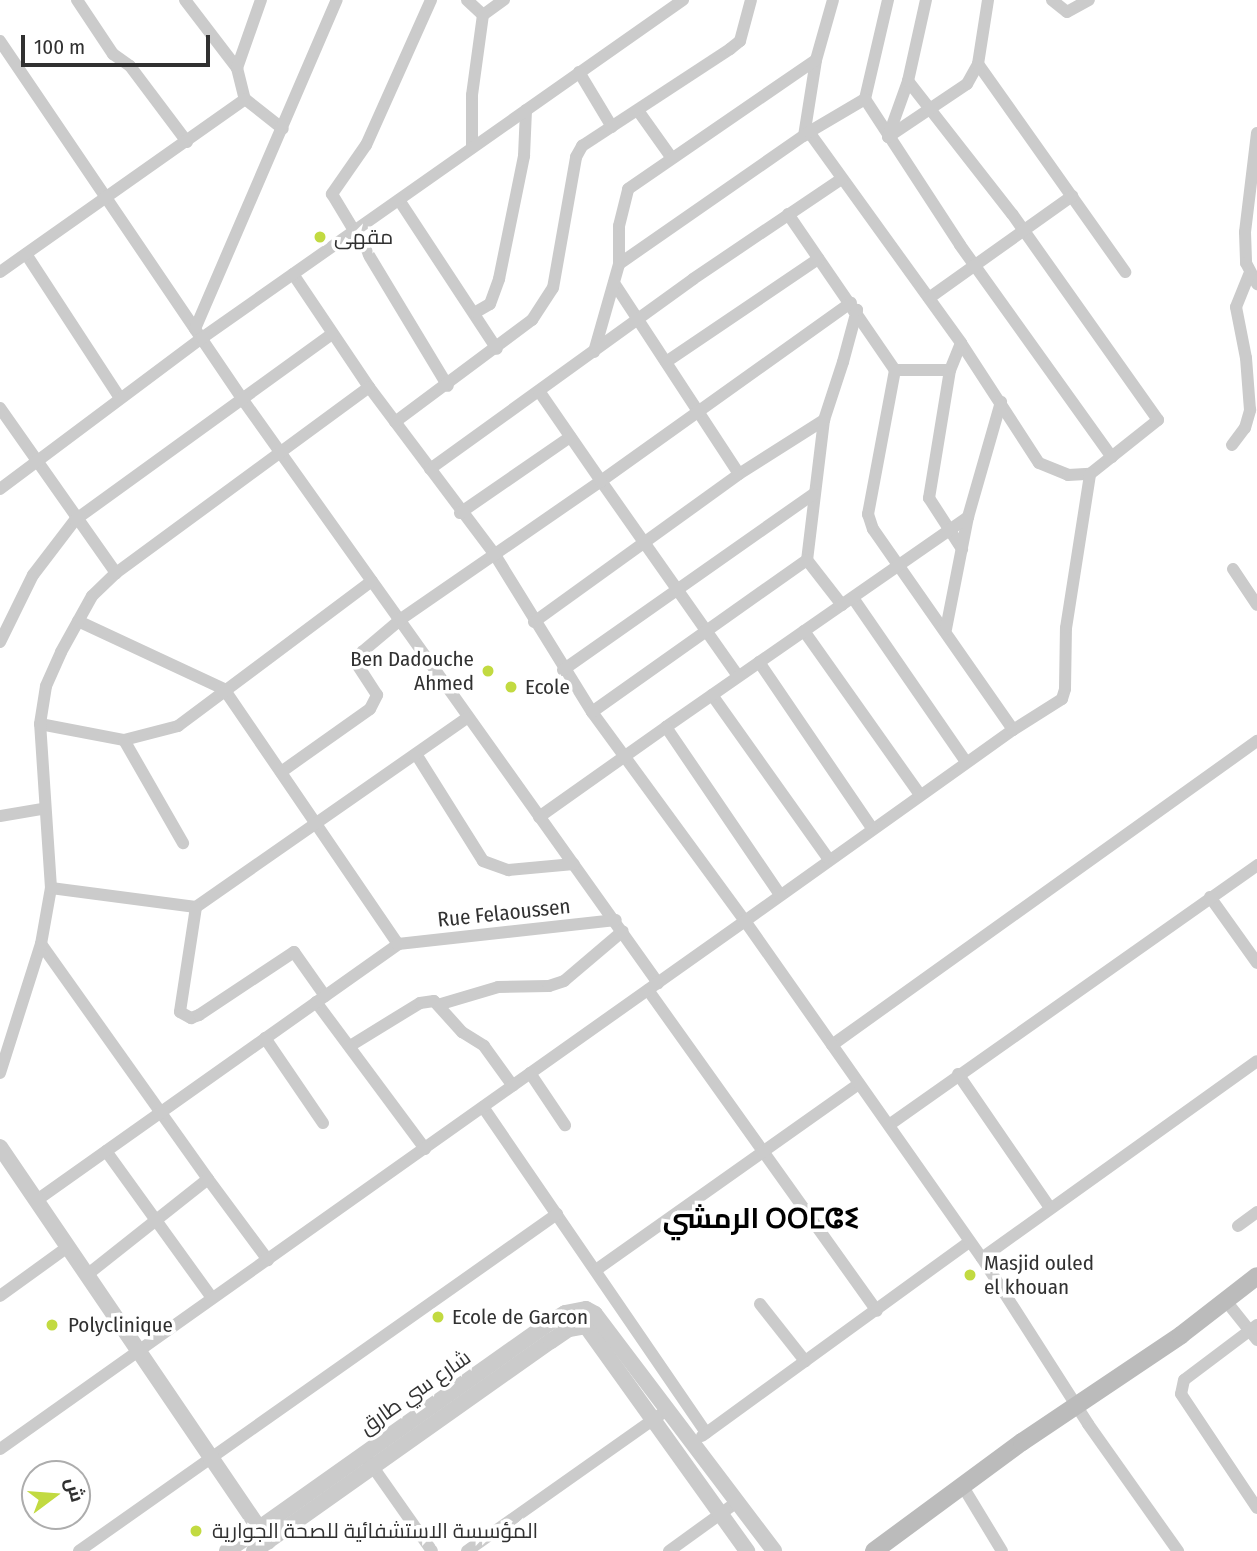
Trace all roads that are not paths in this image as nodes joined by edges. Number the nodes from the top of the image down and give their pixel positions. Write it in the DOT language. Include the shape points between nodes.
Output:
graph roads {
  1 [pos="76,0"];
  2 [pos="185,0"];
  3 [pos="261,0"];
  4 [pos="337,0"];
  5 [pos="431,0"];
  6 [pos="467,0"];
  7 [pos="504,0"];
  8 [pos="683,0"];
  9 [pos="751,0"];
  10 [pos="833,0"];
  11 [pos="888,0"];
  12 [pos="926,0"];
  13 [pos="988,0"];
  14 [pos="1052,0"];
  15 [pos="1089,0"];
  16 [pos="483,15"];
  17 [pos="0,41"];
  18 [pos="816,60"];
  19 [pos="978,64"];
  20 [pos="237,68"];
  21 [pos="579,72"];
  22 [pos="908,81"];
  23 [pos="245,99"];
  24 [pos="865,99"];
  25 [pos="931,104"];
  26 [pos="526,110"];
  27 [pos="639,112"];
  28 [pos="612,127"];
  29 [pos="283,129"];
  30 [pos="1257,133"];
  31 [pos="807,134"];
  32 [pos="887,137"];
  33 [pos="187,142"];
  34 [pos="472,147"];
  35 [pos="671,157"];
  36 [pos="841,179"];
  37 [pos="1072,196"];
  38 [pos="400,200"];
  39 [pos="105,202"];
  40 [pos="788,214"];
  41 [pos="1025,231"];
  42 [pos="351,232"];
  43 [pos="26,254"];
  44 [pos="818,259"];
  45 [pos="619,264"];
  46 [pos="975,265"];
  47 [pos="0,272"];
  48 [pos="1125,272"];
  49 [pos="293,274"];
  50 [pos="1253,279"];
  51 [pos="614,284"];
  52 [pos="929,298"];
  53 [pos="850,307"];
  54 [pos="476,312"];
  55 [pos="639,318"];
  56 [pos="198,333"];
  57 [pos="332,334"];
  58 [pos="961,343"];
  59 [pos="497,349"];
  60 [pos="594,352"];
  61 [pos="666,362"];
  62 [pos="895,370"];
  63 [pos="950,370"];
  64 [pos="448,386"];
  65 [pos="369,387"];
  66 [pos="539,391"];
  67 [pos="120,398"];
  68 [pos="243,400"];
  69 [pos="1001,402"];
  70 [pos="0,408"];
  71 [pos="696,409"];
  72 [pos="824,420"];
  73 [pos="395,422"];
  74 [pos="570,437"];
  75 [pos="1232,444"];
  76 [pos="282,453"];
  77 [pos="1112,457"];
  78 [pos="38,460"];
  79 [pos="430,469"];
  80 [pos="739,474"];
  81 [pos="1090,474"];
  82 [pos="601,481"];
  83 [pos="0,489"];
  84 [pos="813,494"];
  85 [pos="460,513"];
  86 [pos="968,517"];
  87 [pos="75,520"];
  88 [pos="950,530"];
  89 [pos="643,544"];
  90 [pos="962,549"];
  91 [pos="495,555"];
  92 [pos="807,560"];
  93 [pos="901,565"];
  94 [pos="1233,569"];
  95 [pos="116,573"];
  96 [pos="372,581"];
  97 [pos="676,589"];
  98 [pos="848,602"];
  99 [pos="1257,605"];
  100 [pos="401,619"];
  101 [pos="78,621"];
  102 [pos="534,622"];
  103 [pos="946,629"];
  104 [pos="804,631"];
  105 [pos="708,633"];
  106 [pos="0,642"];
  107 [pos="758,662"];
  108 [pos="563,670"];
  109 [pos="738,676"];
  110 [pos="223,689"];
  111 [pos="712,695"];
  112 [pos="592,712"];
  113 [pos="467,718"];
  114 [pos="40,724"];
  115 [pos="666,727"];
  116 [pos="1013,730"];
  117 [pos="124,740"];
  118 [pos="1257,741"];
  119 [pos="416,754"];
  120 [pos="623,755"];
  121 [pos="966,762"];
  122 [pos="281,772"];
  123 [pos="920,795"];
  124 [pos="42,809"];
  125 [pos="0,816"];
  126 [pos="539,817"];
  127 [pos="314,825"];
  128 [pos="872,828"];
  129 [pos="183,843"];
  130 [pos="828,858"];
  131 [pos="574,864"];
  132 [pos="1257,865"];
  133 [pos="51,888"];
  134 [pos="780,895"];
  135 [pos="1210,897"];
  136 [pos="197,907"];
  137 [pos="615,920"];
  138 [pos="745,921"];
  139 [pos="623,931"];
  140 [pos="41,944"];
  141 [pos="398,944"];
  142 [pos="1257,963"];
  143 [pos="653,986"];
  144 [pos="320,999"];
  145 [pos="441,1004"];
  146 [pos="265,1038"];
  147 [pos="832,1045"];
  148 [pos="350,1046"];
  149 [pos="1257,1061"];
  150 [pos="0,1073"];
  151 [pos="530,1073"];
  152 [pos="958,1074"];
  153 [pos="859,1084"];
  154 [pos="513,1086"];
  155 [pos="484,1107"];
  156 [pos="160,1113"];
  157 [pos="323,1123"];
  158 [pos="565,1125"];
  159 [pos="889,1125"];
  160 [pos="0,1147"];
  161 [pos="425,1149"];
  162 [pos="106,1151"];
  163 [pos="762,1152"];
  164 [pos="208,1179"];
  165 [pos="37,1200"];
  166 [pos="1050,1209"];
  167 [pos="1257,1212"];
  168 [pos="557,1214"];
  169 [pos="154,1221"];
  170 [pos="1238,1226"];
  171 [pos="969,1242"];
  172 [pos="69,1246"];
  173 [pos="982,1258"];
  174 [pos="268,1260"];
  175 [pos="596,1270"];
  176 [pos="88,1274"];
  177 [pos="1257,1276"];
  178 [pos="0,1296"];
  179 [pos="212,1298"];
  180 [pos="1226,1301"];
  181 [pos="760,1304"];
  182 [pos="877,1311"];
  183 [pos="590,1320"];
  184 [pos="1255,1331"];
  185 [pos="141,1350"];
  186 [pos="805,1362"];
  187 [pos="1077,1405"];
  188 [pos="668,1409"];
  189 [pos="653,1420"];
  190 [pos="700,1438"];
  191 [pos="2,1444"];
  192 [pos="364,1454"];
  193 [pos="213,1458"];
  194 [pos="373,1468"];
  195 [pos="962,1485"];
  196 [pos="737,1502"];
  197 [pos="1257,1507"];
  198 [pos="722,1514"];
  199 [pos="263,1534"];
  200 [pos="79,1551"];
  201 [pos="228,1551"];
  202 [pos="254,1551"];
  203 [pos="432,1551"];
  204 [pos="467,1551"];
  205 [pos="669,1551"];
  206 [pos="747,1551"];
  207 [pos="774,1551"];
  208 [pos="874,1551"];
  209 [pos="1002,1551"];
  210 [pos="1178,1551"];
  1 -- 33 [label="street" via="113,54 130,66"];
  2 -- 20 [label="street"];
  3 -- 20 [label="street"];
  4 -- 29 [label="street"];
  5 -- 42 [label="street" via="366,145 332,191"];
  6 -- 16 [label="street"];
  7 -- 16 [label="street"];
  8 -- 21 [label="street"];
  9 -- 27 [label="street" via="740,41"];
  10 -- 18 [label="street"];
  11 -- 24 [label="street"];
  12 -- 22 [label="street"];
  13 -- 19 [label="street"];
  14 -- 15 [label="street" via="1067,12"];
  16 -- 34 [label="street" via="472,95"];
  17 -- 39 [label="street"];
  18 -- 31 [label="street"];
  18 -- 35 [label="street"];
  19 -- 25 [label="street" via="961,90"];
  19 -- 37 [label="street"];
  20 -- 23 [label="street"];
  21 -- 26 [label="street"];
  21 -- 28 [label="street"];
  22 -- 25 [label="street"];
  22 -- 32 [label="street"];
  23 -- 29 [label="street"];
  23 -- 33 [label="street"];
  24 -- 31 [label="street"];
  24 -- 32 [label="street"];
  25 -- 32 [label="street"];
  25 -- 41 [label="street"];
  26 -- 34 [label="street"];
  26 -- 54 [label="street" via="524,156 499,279 490,304"];
  27 -- 28 [label="street"];
  27 -- 35 [label="street"];
  28 -- 59 [label="street" via="582,146 576,157 553,288 545,304"];
  29 -- 56 [label="street"];
  30 -- 50 [label="street" via="1244,232"];
  31 -- 36 [label="street"];
  31 -- 45 [label="street"];
  32 -- 46 [label="street"];
  33 -- 39 [label="street"];
  34 -- 38 [label="street"];
  35 -- 45 [label="street" via="628,189 619,226"];
  36 -- 40 [label="street"];
  36 -- 52 [label="street"];
  37 -- 41 [label="street"];
  37 -- 48 [label="street"];
  38 -- 42 [label="street"];
  38 -- 54 [label="street"];
  39 -- 43 [label="street"];
  39 -- 56 [label="street"];
  40 -- 44 [label="street"];
  40 -- 55 [label="street"];
  41 -- 46 [label="street"];
  41 -- 77 [label="street" via="1158,420"];
  42 -- 49 [label="street"];
  42 -- 64 [label="street"];
  43 -- 47 [label="street"];
  43 -- 67 [label="street"];
  44 -- 53 [label="street"];
  44 -- 61 [label="street"];
  45 -- 51 [label="street"];
  46 -- 52 [label="street"];
  46 -- 77 [label="street"];
  49 -- 56 [label="street"];
  49 -- 57 [label="street"];
  50 -- 75 [label="street" via="1236,306 1250,410 1245,429"];
  51 -- 55 [label="street"];
  51 -- 60 [label="street"];
  52 -- 58 [label="street"];
  53 -- 62 [label="street"];
  53 -- 71 [label="street"];
  53 -- 72 [label="street"];
  54 -- 59 [label="street"];
  55 -- 60 [label="street"];
  55 -- 61 [label="street"];
  56 -- 67 [label="street"];
  56 -- 68 [label="street"];
  57 -- 65 [label="street"];
  57 -- 68 [label="street"];
  58 -- 63 [label="street"];
  58 -- 69 [label="street"];
  59 -- 64 [label="street"];
  60 -- 66 [label="street"];
  61 -- 71 [label="street"];
  62 -- 63 [label="street"];
  62 -- 93 [label="street" via="868,514"];
  63 -- 88 [label="street" via="929,498"];
  64 -- 73 [label="street"];
  65 -- 73 [label="street"];
  65 -- 76 [label="street"];
  66 -- 74 [label="street"];
  66 -- 79 [label="street"];
  67 -- 78 [label="street"];
  68 -- 76 [label="street"];
  68 -- 87 [label="street"];
  69 -- 81 [label="street" via="1048,470"];
  69 -- 86 [label="street"];
  70 -- 78 [label="street"];
  71 -- 80 [label="street"];
  71 -- 82 [label="street"];
  72 -- 80 [label="street"];
  72 -- 84 [label="street"];
  73 -- 79 [label="street"];
  74 -- 82 [label="street"];
  74 -- 85 [label="street"];
  76 -- 95 [label="street"];
  76 -- 96 [label="street"];
  77 -- 81 [label="street"];
  78 -- 83 [label="street"];
  78 -- 87 [label="street"];
  79 -- 85 [label="street"];
  80 -- 89 [label="street"];
  81 -- 116 [label="street" via="1066,628 1062,699"];
  82 -- 89 [label="street"];
  82 -- 91 [label="street"];
  84 -- 92 [label="street"];
  84 -- 97 [label="street"];
  85 -- 91 [label="street"];
  86 -- 88 [label="street"];
  86 -- 90 [label="street"];
  87 -- 95 [label="street"];
  87 -- 106 [label="street" via="33,575"];
  88 -- 90 [label="street"];
  88 -- 93 [label="street"];
  89 -- 97 [label="street"];
  89 -- 102 [label="street"];
  90 -- 103 [label="street"];
  91 -- 100 [label="street"];
  91 -- 102 [label="street"];
  92 -- 98 [label="street"];
  92 -- 105 [label="street"];
  93 -- 98 [label="street"];
  93 -- 103 [label="street"];
  94 -- 99 [label="street"];
  95 -- 101 [label="street" via="92,596"];
  96 -- 100 [label="street"];
  96 -- 110 [label="street"];
  97 -- 105 [label="street"];
  97 -- 108 [label="street"];
  98 -- 104 [label="street"];
  98 -- 121 [label="street"];
  100 -- 113 [label="street"];
  100 -- 122 [label="street" via="356,663 377,695 370,709"];
  101 -- 110 [label="street"];
  101 -- 114 [label="street" via="46,686"];
  102 -- 108 [label="street"];
  103 -- 116 [label="street"];
  104 -- 107 [label="street"];
  104 -- 123 [label="street"];
  105 -- 109 [label="street"];
  105 -- 112 [label="street"];
  107 -- 109 [label="street"];
  107 -- 128 [label="street"];
  108 -- 112 [label="street"];
  109 -- 111 [label="street"];
  110 -- 117 [label="street" via="177,726"];
  110 -- 122 [label="street"];
  111 -- 115 [label="street"];
  111 -- 130 [label="street"];
  112 -- 120 [label="street"];
  113 -- 119 [label="street"];
  113 -- 126 [label="street"];
  114 -- 117 [label="street"];
  114 -- 124 [label="street"];
  115 -- 120 [label="street"];
  115 -- 134 [label="street"];
  116 -- 121 [label="street"];
  117 -- 129 [label="street"];
  118 -- 147 [label="street"];
  119 -- 127 [label="street"];
  119 -- 131 [label="street" via="483,860 522,871"];
  120 -- 126 [label="street"];
  120 -- 138 [label="street"];
  121 -- 123 [label="street"];
  122 -- 127 [label="street"];
  123 -- 128 [label="street"];
  124 -- 125 [label="street"];
  124 -- 133 [label="street"];
  126 -- 131 [label="street"];
  127 -- 136 [label="street"];
  127 -- 141 [label="street"];
  128 -- 130 [label="street"];
  130 -- 134 [label="street"];
  131 -- 137 [label="street"];
  132 -- 135 [label="street"];
  133 -- 136 [label="street"];
  133 -- 140 [label="street"];
  134 -- 138 [label="street"];
  135 -- 142 [label="street"];
  135 -- 152 [label="street"];
  136 -- 144 [label="street" via="180,1013 191,1018 199,1015 294,952"];
  137 -- 139 [label="street"];
  137 -- 141 [label="street, Rue Felaoussen"];
  138 -- 143 [label="street"];
  138 -- 147 [label="street"];
  139 -- 143 [label="street"];
  139 -- 145 [label="street" via="564,981 549,986 498,987"];
  140 -- 150 [label="street"];
  140 -- 156 [label="street"];
  141 -- 144 [label="street"];
  143 -- 151 [label="street"];
  143 -- 163 [label="street"];
  144 -- 146 [label="street"];
  144 -- 148 [label="street"];
  145 -- 148 [label="street" via="420,1003"];
  145 -- 154 [label="street" via="462,1032 484,1046"];
  146 -- 156 [label="street"];
  146 -- 157 [label="street"];
  147 -- 153 [label="street"];
  148 -- 161 [label="street"];
  149 -- 166 [label="street"];
  151 -- 154 [label="street"];
  151 -- 158 [label="street"];
  152 -- 159 [label="street"];
  152 -- 166 [label="street"];
  153 -- 159 [label="street"];
  153 -- 163 [label="street"];
  154 -- 155 [label="street"];
  155 -- 161 [label="street"];
  155 -- 168 [label="street"];
  156 -- 162 [label="street"];
  156 -- 164 [label="street"];
  159 -- 171 [label="street"];
  160 -- 165 [label="street"];
  161 -- 174 [label="street"];
  162 -- 165 [label="street"];
  162 -- 169 [label="street"];
  163 -- 175 [label="street"];
  163 -- 182 [label="street"];
  164 -- 169 [label="street"];
  164 -- 174 [label="street"];
  165 -- 172 [label="street"];
  166 -- 173 [label="street"];
  167 -- 170 [label="street"];
  168 -- 175 [label="street"];
  168 -- 193 [label="street"];
  169 -- 176 [label="street"];
  169 -- 179 [label="street"];
  171 -- 173 [label="street"];
  171 -- 182 [label="street"];
  172 -- 176 [label="street"];
  172 -- 178 [label="street"];
  173 -- 187 [label="street"];
  174 -- 179 [label="street"];
  175 -- 190 [label="street"];
  176 -- 185 [label="street"];
  177 -- 180 [label="main road"];
  179 -- 185 [label="street"];
  180 -- 184 [label="street"];
  180 -- 187 [label="main road"];
  181 -- 186 [label="street"];
  182 -- 186 [label="street"];
  183 -- 188 [label="street"];
  183 -- 189 [label="street"];
  183 -- 192 [label="street, شارع سي طارق" via="586,1309 565,1312"];
  183 -- 194 [label="street, شارع سي طارق" via="551,1341"];
  184 -- 197 [label="street" via="1184,1380 1181,1394"];
  185 -- 191 [label="street"];
  185 -- 193 [label="street"];
  186 -- 190 [label="street"];
  187 -- 195 [label="main road"];
  187 -- 210 [label="street"];
  188 -- 189 [label="street"];
  188 -- 190 [label="street"];
  189 -- 198 [label="street"];
  189 -- 204 [label="street"];
  190 -- 196 [label="street"];
  192 -- 194 [label="street"];
  192 -- 199 [label="street, شارع سي طارق"];
  193 -- 199 [label="street"];
  193 -- 200 [label="street"];
  194 -- 199 [label="street, شارع سي طارق"];
  194 -- 203 [label="street"];
  195 -- 208 [label="main road"];
  195 -- 209 [label="street"];
  196 -- 198 [label="street"];
  196 -- 207 [label="street"];
  198 -- 205 [label="street"];
  198 -- 206 [label="street"];
  199 -- 201 [label="street, شارع سي طارق"];
  199 -- 202 [label="street, شارع سي طارق"];
}
